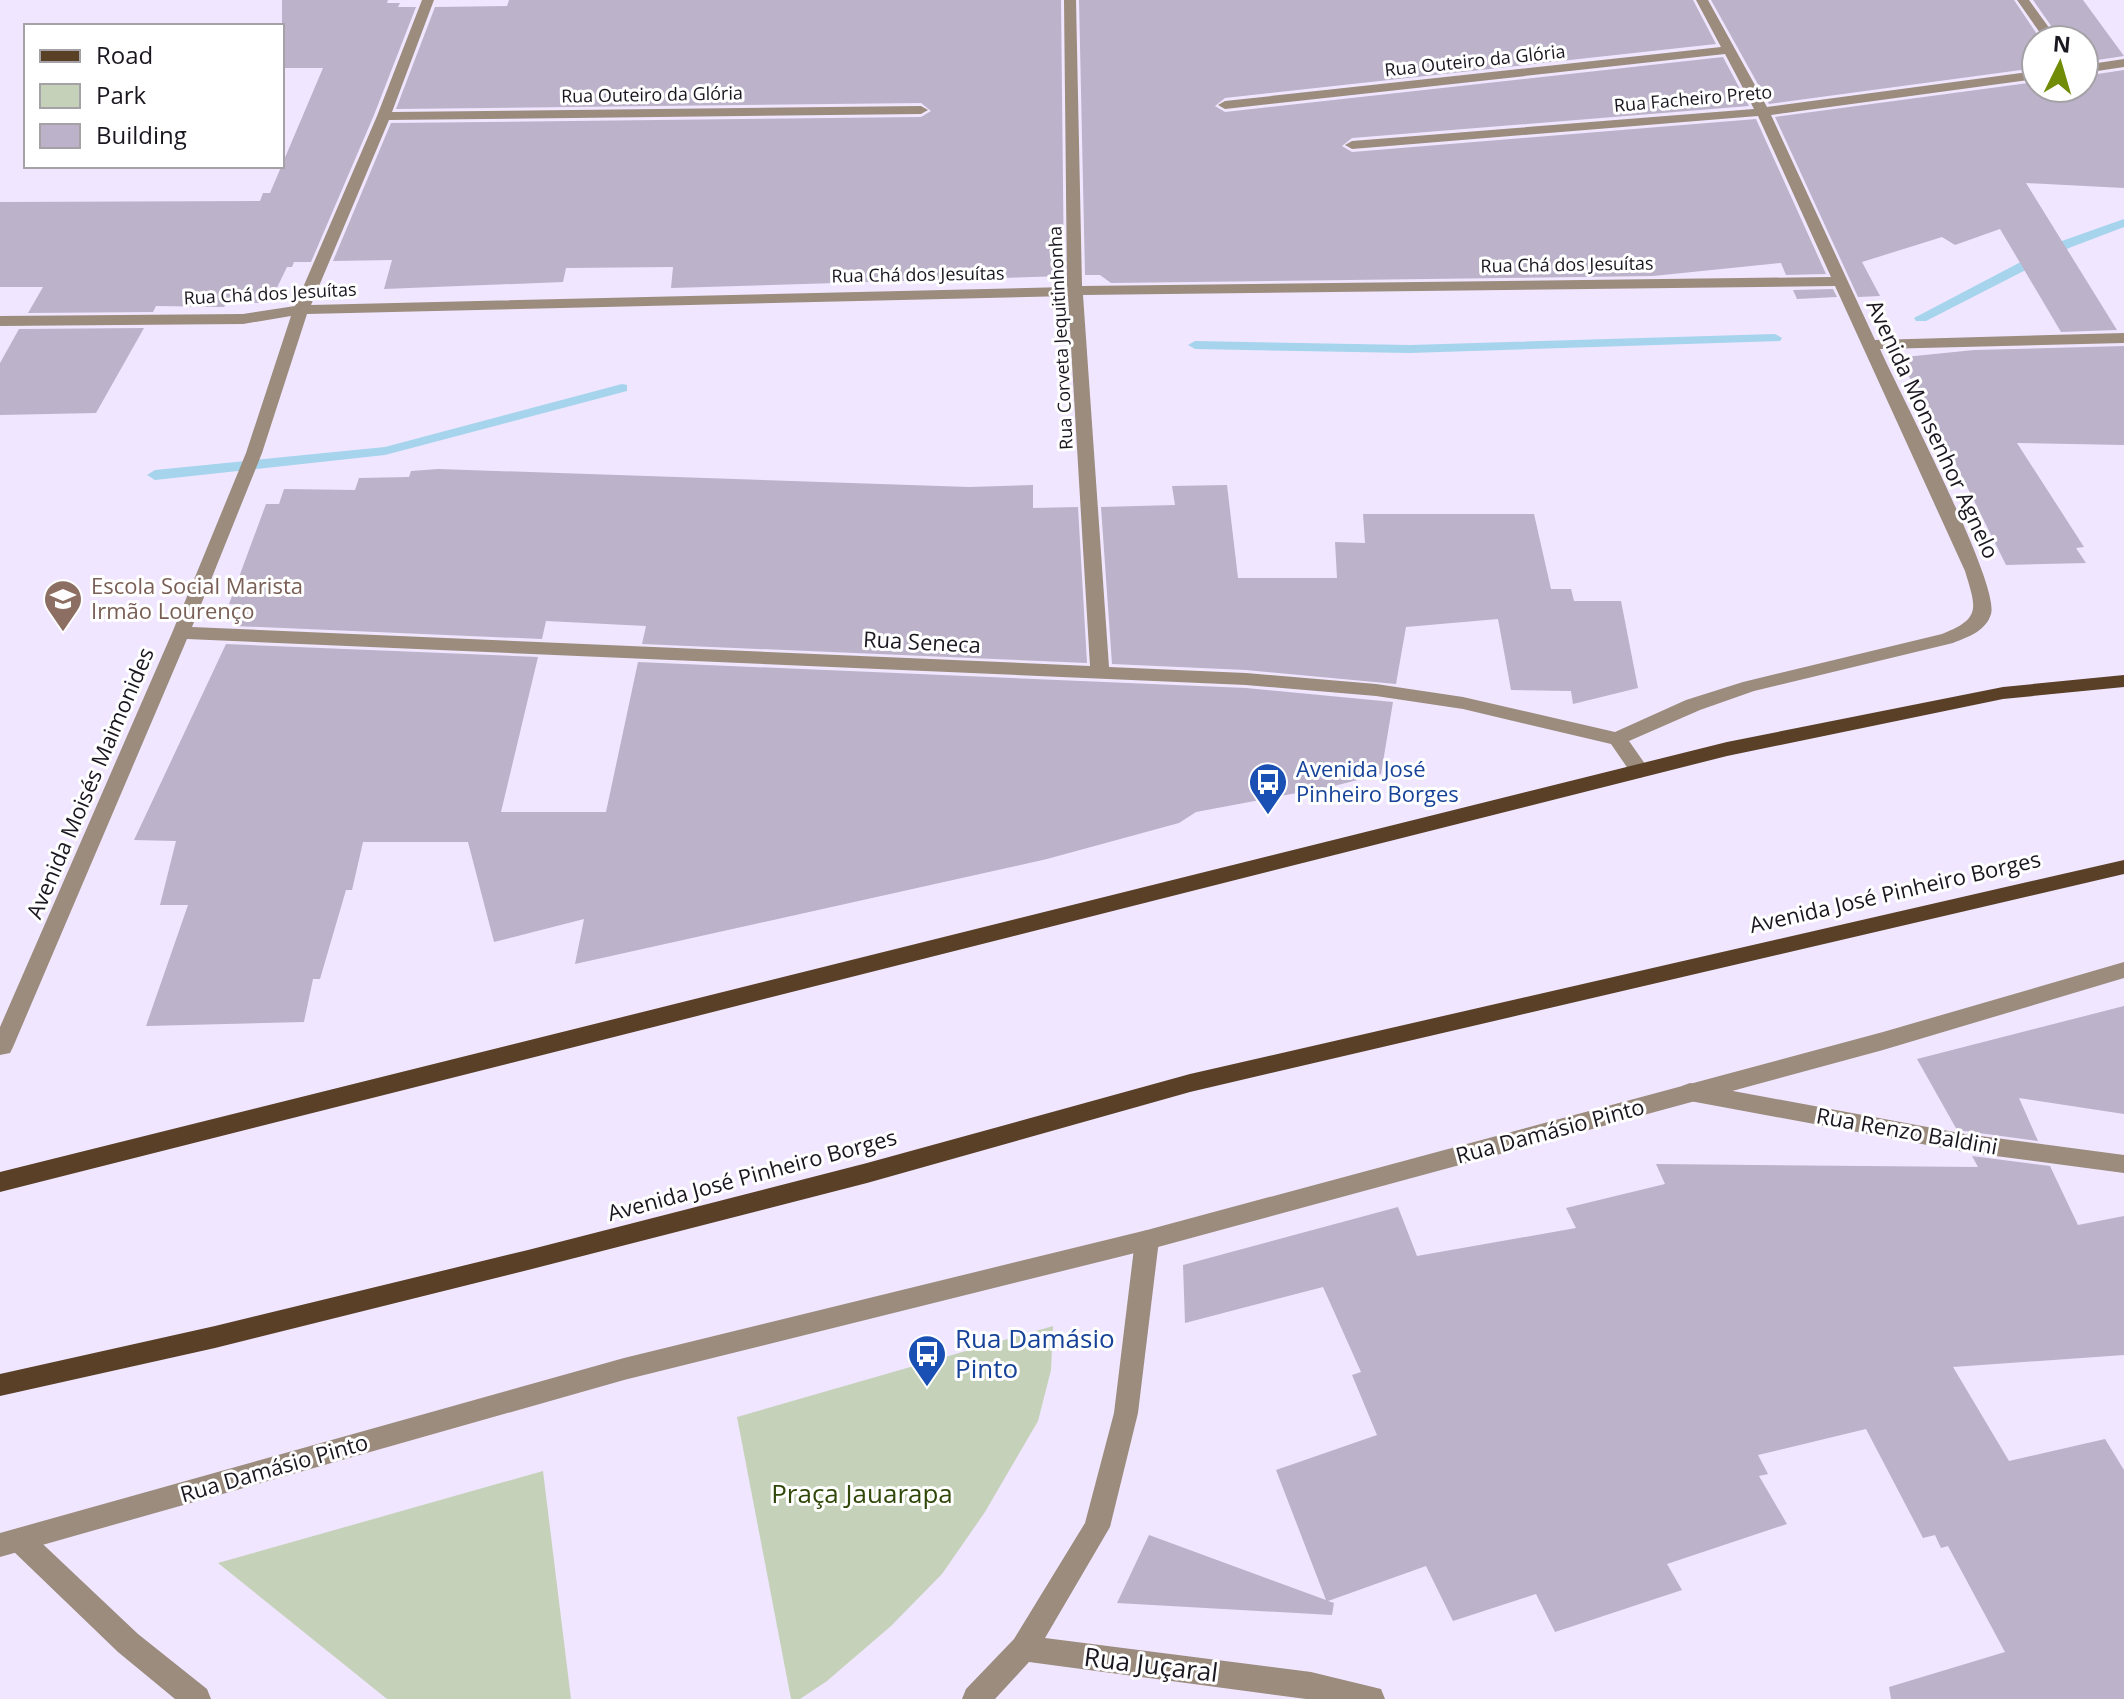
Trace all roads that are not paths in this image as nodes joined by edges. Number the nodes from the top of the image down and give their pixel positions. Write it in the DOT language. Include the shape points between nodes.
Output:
graph roads {
  1 [pos="428,0"];
  2 [pos="1070,0"];
  3 [pos="1702,0"];
  4 [pos="2023,0"];
  5 [pos="2040,24"];
  6 [pos="1728,50"];
  7 [pos="2124,63"];
  8 [pos="2100,67"];
  9 [pos="2020,77"];
  10 [pos="1225,105"];
  11 [pos="921,110"];
  12 [pos="1763,112"];
  13 [pos="384,116"];
  14 [pos="1352,145"];
  15 [pos="1841,286"];
  16 [pos="1075,291"];
  17 [pos="301,310"];
  18 [pos="0,321"];
  19 [pos="2124,338"];
  20 [pos="1867,341"];
  21 [pos="181,633"];
  22 [pos="1100,674"];
  23 [pos="2124,681"];
  24 [pos="1617,739"];
  25 [pos="1640,771"];
  26 [pos="2124,867"];
  27 [pos="2124,970"];
  28 [pos="2,1047"];
  29 [pos="1690,1092"];
  30 [pos="2124,1164"];
  31 [pos="0,1182"];
  32 [pos="1147,1240"];
  33 [pos="0,1385"];
  34 [pos="10,1542"];
  35 [pos="1024,1648"];
  36 [pos="197,1699"];
  37 [pos="976,1699"];
  38 [pos="1371,1699"];
  1 -- 13 [label="street, Avenida Moisés Maimonides"];
  2 -- 16 [label="street, Rua Corveta Jequitinhonha"];
  3 -- 6 [label="street, Avenida Monsenhor Agnelo"];
  4 -- 5 [label="street"];
  6 -- 10 [label="street, Rua Outeiro da Glória"];
  6 -- 12 [label="street, Avenida Monsenhor Agnelo"];
  7 -- 8 [label="street"];
  9 -- 12 [label="street, Rua Facheiro Preto"];
  11 -- 13 [label="street, Rua Outeiro da Glória"];
  12 -- 14 [label="street, Rua Facheiro Preto"];
  12 -- 15 [label="street, Avenida Monsenhor Agnelo"];
  13 -- 17 [label="street, Avenida Moisés Maimonides"];
  15 -- 16 [label="street, Rua Chá dos Jesuítas"];
  15 -- 20 [label="street, Avenida Monsenhor Agnelo"];
  16 -- 17 [label="street, Rua Chá dos Jesuítas"];
  16 -- 22 [label="street, Rua Corveta Jequitinhonha"];
  17 -- 18 [label="street, Rua Chá dos Jesuítas" via="243,319"];
  17 -- 21 [label="street, Avenida Moisés Maimonides" via="254,453"];
  19 -- 20 [label="street"];
  20 -- 24 [label="street, Avenida Monsenhor Agnelo" via="1974,572 1983,603 1976,626 1947,639 1750,686"];
  21 -- 22 [label="street, Rua Seneca"];
  21 -- 28 [label="street, Avenida Moisés Maimonides"];
  22 -- 24 [label="street, Rua Seneca" via="1376,690 1463,703"];
  23 -- 25 [label="main road" via="2003,693"];
  24 -- 25 [label="street"];
  25 -- 31 [label="main road"];
  26 -- 33 [label="main road, Avenida José Pinheiro Borges" via="1190,1083 528,1260"];
  27 -- 29 [label="street, Rua Damásio Pinto"];
  29 -- 30 [label="street, Rua Renzo Baldini" via="1965,1143"];
  29 -- 32 [label="street, Rua Damásio Pinto"];
  32 -- 34 [label="street, Rua Damásio Pinto" via="624,1369"];
  32 -- 35 [label="street" via="1126,1413 1097,1527"];
  34 -- 36 [label="street"];
  35 -- 37 [label="street"];
  35 -- 38 [label="street, Rua Juçaral" via="1311,1686"];
}
